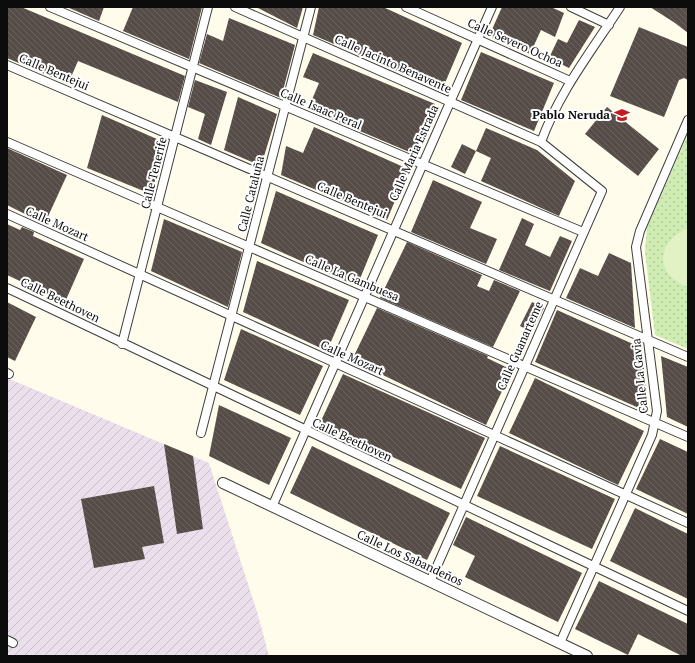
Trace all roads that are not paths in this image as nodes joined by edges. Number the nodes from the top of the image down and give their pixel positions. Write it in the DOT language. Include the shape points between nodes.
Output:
graph roads {
  1 [pos="50,7"];
  2 [pos="208,7"];
  3 [pos="235,7"];
  4 [pos="311,7"];
  5 [pos="406,7"];
  6 [pos="492,7"];
  7 [pos="571,7"];
  8 [pos="620,7"];
  9 [pos="609,24"];
  10 [pos="303,37"];
  11 [pos="478,40"];
  12 [pos="7,65"];
  13 [pos="193,67"];
  14 [pos="570,81"];
  15 [pos="449,102"];
  16 [pos="285,106"];
  17 [pos="688,120"];
  18 [pos="175,137"];
  19 [pos="7,142"];
  20 [pos="541,142"];
  21 [pos="422,164"];
  22 [pos="267,177"];
  23 [pos="158,207"];
  24 [pos="7,214"];
  25 [pos="393,230"];
  26 [pos="583,232"];
  27 [pos="250,247"];
  28 [pos="140,275"];
  29 [pos="7,288"];
  30 [pos="364,296"];
  31 [pos="554,299"];
  32 [pos="232,316"];
  33 [pos="648,340"];
  34 [pos="122,344"];
  35 [pos="688,357"];
  36 [pos="335,363"];
  37 [pos="524,365"];
  38 [pos="212,386"];
  39 [pos="655,422"];
  40 [pos="305,431"];
  41 [pos="200,433"];
  42 [pos="494,435"];
  43 [pos="688,437"];
  44 [pos="223,483"];
  45 [pos="626,495"];
  46 [pos="463,506"];
  47 [pos="272,507"];
  48 [pos="688,523"];
  49 [pos="594,566"];
  50 [pos="430,582"];
  51 [pos="688,611"];
  52 [pos="560,643"];
  53 [pos="587,656"];
  1 -- 13 [label="street, Calle Isaac Peral"];
  2 -- 13 [label="street, Calle Tenerife"];
  3 -- 10 [label="street, Calle Jacinto Benavente"];
  4 -- 10 [label="street, Calle Cataluña"];
  5 -- 11 [label="street, Calle Severo Ochoa"];
  6 -- 11 [label="street, Calle Maria Estrada"];
  7 -- 9 [label="street"];
  8 -- 9 [label="street"];
  9 -- 14 [label="street"];
  10 -- 15 [label="street, Calle Jacinto Benavente"];
  10 -- 16 [label="street, Calle Cataluña"];
  11 -- 14 [label="street, Calle Severo Ochoa"];
  11 -- 15 [label="street, Calle Maria Estrada"];
  12 -- 18 [label="street, Calle Bentejui"];
  13 -- 16 [label="street, Calle Isaac Peral"];
  13 -- 18 [label="street, Calle Tenerife"];
  14 -- 20 [label="street" via="551,116"];
  15 -- 20 [label="street, Calle Jacinto Benavente"];
  15 -- 21 [label="street, Calle Maria Estrada"];
  16 -- 21 [label="street, Calle Isaac Peral"];
  16 -- 22 [label="street, Calle Cataluña"];
  17 -- 33 [label="street, Calle La Gavia" via="640,230 636,246"];
  18 -- 22 [label="street, Calle Bentejui"];
  18 -- 23 [label="street, Calle Tenerife"];
  19 -- 23 [label="street, Calle La Gambuesa"];
  20 -- 26 [label="street, Calle Guanarteme" via="602,191"];
  21 -- 25 [label="street, Calle Maria Estrada"];
  21 -- 26 [label="street, Calle Isaac Peral"];
  22 -- 25 [label="street, Calle Bentejui"];
  22 -- 27 [label="street, Calle Cataluña"];
  23 -- 27 [label="street, Calle La Gambuesa"];
  23 -- 28 [label="street, Calle Tenerife"];
  24 -- 28 [label="street, Calle Mozart"];
  25 -- 30 [label="street, Calle Maria Estrada"];
  25 -- 31 [label="street, Calle Bentejui"];
  26 -- 31 [label="street, Calle Guanarteme"];
  27 -- 30 [label="street, Calle La Gambuesa"];
  27 -- 32 [label="street, Calle Cataluña"];
  28 -- 32 [label="street, Calle Mozart"];
  28 -- 34 [label="street, Calle Tenerife"];
  29 -- 34 [label="street, Calle Beethoven"];
  30 -- 36 [label="street, Calle Maria Estrada"];
  30 -- 37 [label="street, Calle La Gambuesa"];
  31 -- 33 [label="street, Calle Bentejui"];
  31 -- 37 [label="street, Calle Guanarteme"];
  32 -- 36 [label="street, Calle Mozart"];
  32 -- 38 [label="street, Calle Cataluña"];
  33 -- 35 [label="street, Calle Bentejui"];
  33 -- 39 [label="street, Calle La Gavia" via="657,411"];
  34 -- 38 [label="street, Calle Beethoven"];
  36 -- 40 [label="street, Calle Maria Estrada"];
  36 -- 42 [label="street, Calle Mozart"];
  37 -- 39 [label="street, Calle La Gambuesa"];
  37 -- 42 [label="street, Calle Guanarteme"];
  38 -- 40 [label="street, Calle Beethoven"];
  38 -- 41 [label="street, Calle Cataluña"];
  39 -- 43 [label="street, Calle La Gambuesa"];
  39 -- 45 [label="street, Calle La Gavia" via="652,435"];
  40 -- 46 [label="street, Calle Beethoven"];
  40 -- 47 [label="street, Calle Maria Estrada"];
  42 -- 45 [label="street, Calle Mozart"];
  42 -- 46 [label="street, Calle Guanarteme"];
  44 -- 47 [label="street, Calle Los Sabandeños"];
  45 -- 48 [label="street, Calle Mozart"];
  45 -- 49 [label="street, Calle La Gavia"];
  46 -- 49 [label="street, Calle Beethoven"];
  46 -- 50 [label="street, Calle Guanarteme"];
  47 -- 50 [label="street, Calle Los Sabandeños"];
  49 -- 51 [label="street, Calle Beethoven"];
  49 -- 52 [label="street, Calle La Gavia"];
  50 -- 52 [label="street, Calle Los Sabandeños"];
  52 -- 53 [label="street, Calle Los Sabandeños"];
}
